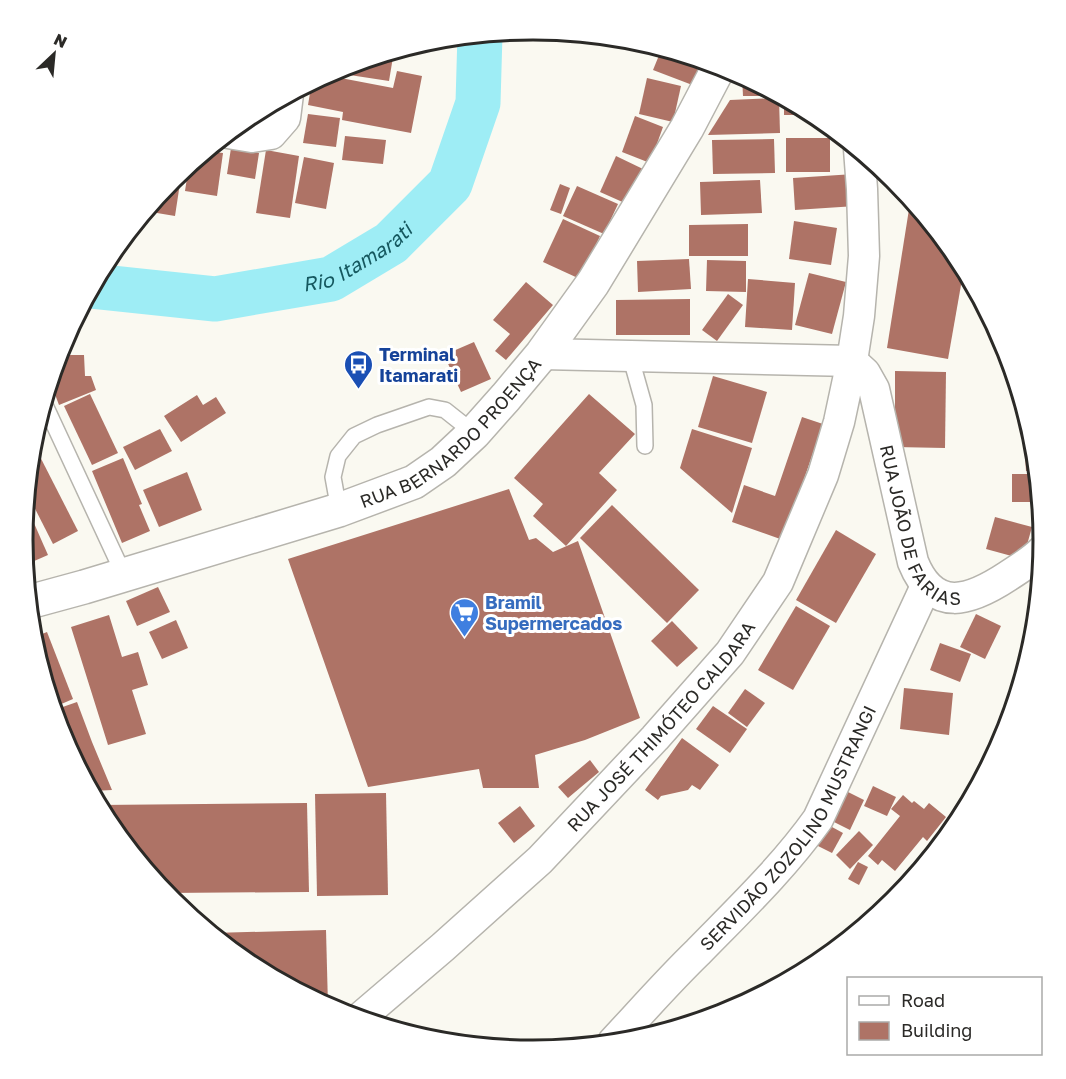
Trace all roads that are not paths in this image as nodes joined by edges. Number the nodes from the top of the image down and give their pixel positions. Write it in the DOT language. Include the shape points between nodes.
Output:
graph roads {
  1 [pos="715,74"];
  2 [pos="287,104"];
  3 [pos="240,135"];
  4 [pos="860,162"];
  5 [pos="542,354"];
  6 [pos="630,356"];
  7 [pos="852,361"];
  8 [pos="49,414"];
  9 [pos="474,433"];
  10 [pos="645,446"];
  11 [pos="339,510"];
  12 [pos="1032,560"];
  13 [pos="124,576"];
  14 [pos="926,586"];
  15 [pos="37,600"];
  16 [pos="368,1011"];
  17 [pos="623,1031"];
  1 -- 5 [label="street, RUA BERNARDO PROENÇA" via="593,283"];
  2 -- 3 [label="street" via="285,118 271,134"];
  4 -- 7 [label="street" via="864,256"];
  5 -- 6 [label="street"];
  5 -- 9 [label="street, RUA BERNARDO PROENÇA"];
  6 -- 7 [label="street"];
  6 -- 10 [label="lane" via="645,405"];
  7 -- 14 [label="street, RUA JOÃO DE FARIAS" via="874,389 913,562"];
  7 -- 16 [label="street, RUA JOSÉ THIMÓTEO CALDARA" via="823,475 778,582 730,653 540,860"];
  8 -- 13 [label="lane"];
  9 -- 11 [label="street, RUA BERNARDO PROENÇA" via="414,482"];
  9 -- 11 [label="lane" via="445,410 429,407 354,436 338,456 333,477"];
  11 -- 13 [label="street, RUA BERNARDO PROENÇA"];
  12 -- 14 [label="street, RUA JOÃO DE FARIAS" via="972,597 939,595"];
  13 -- 15 [label="street, RUA BERNARDO PROENÇA"];
  14 -- 17 [label="street, SERVIDÃO ZOZOLINO MUSTRANGI" via="818,819 772,876"];
}
